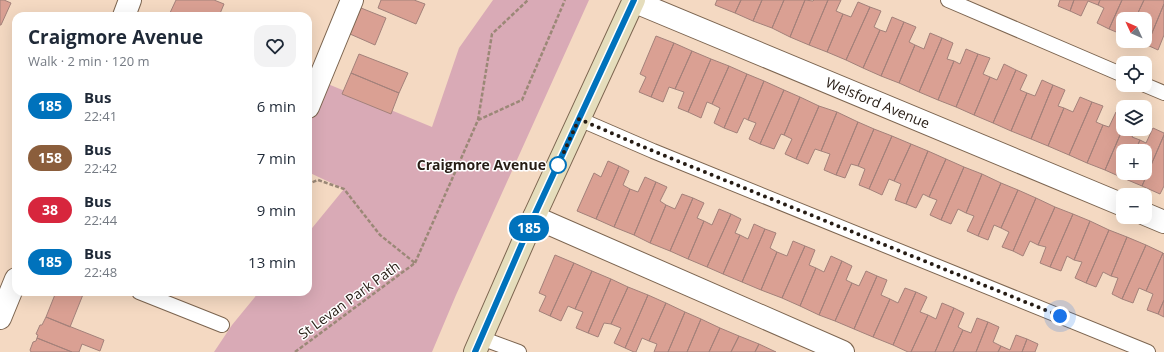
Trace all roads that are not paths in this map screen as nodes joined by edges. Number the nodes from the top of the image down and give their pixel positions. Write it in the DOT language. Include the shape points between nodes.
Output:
graph roads {
  1 [pos="130,0"];
  2 [pos="352,0"];
  3 [pos="633,0"];
  4 [pos="948,0"];
  5 [pos="126,12"];
  6 [pos="1116,72"];
  7 [pos="1152,88"];
  8 [pos="1164,93"];
  9 [pos="312,97"];
  10 [pos="579,119"];
  11 [pos="1116,202"];
  12 [pos="534,216"];
  13 [pos="1152,217"];
  14 [pos="1164,222"];
  15 [pos="12,290"];
  16 [pos="149,296"];
  17 [pos="0,318"];
  18 [pos="222,325"];
  19 [pos="478,345"];
  20 [pos="519,352"];
  21 [pos="843,352"];
  22 [pos="1148,352"];
  1 -- 5 [label="street"];
  2 -- 9 [label="street"];
  3 -- 10 [label="street"];
  3 -- 11 [label="street, Welsford Avenue"];
  4 -- 6 [label="lane"];
  7 -- 8 [label="lane"];
  10 -- 12 [label="street"];
  10 -- 22 [label="lane"];
  12 -- 19 [label="street"];
  12 -- 21 [label="street"];
  13 -- 14 [label="street"];
  15 -- 17 [label="street"];
  16 -- 18 [label="lane"];
  19 -- 20 [label="lane"];
}
